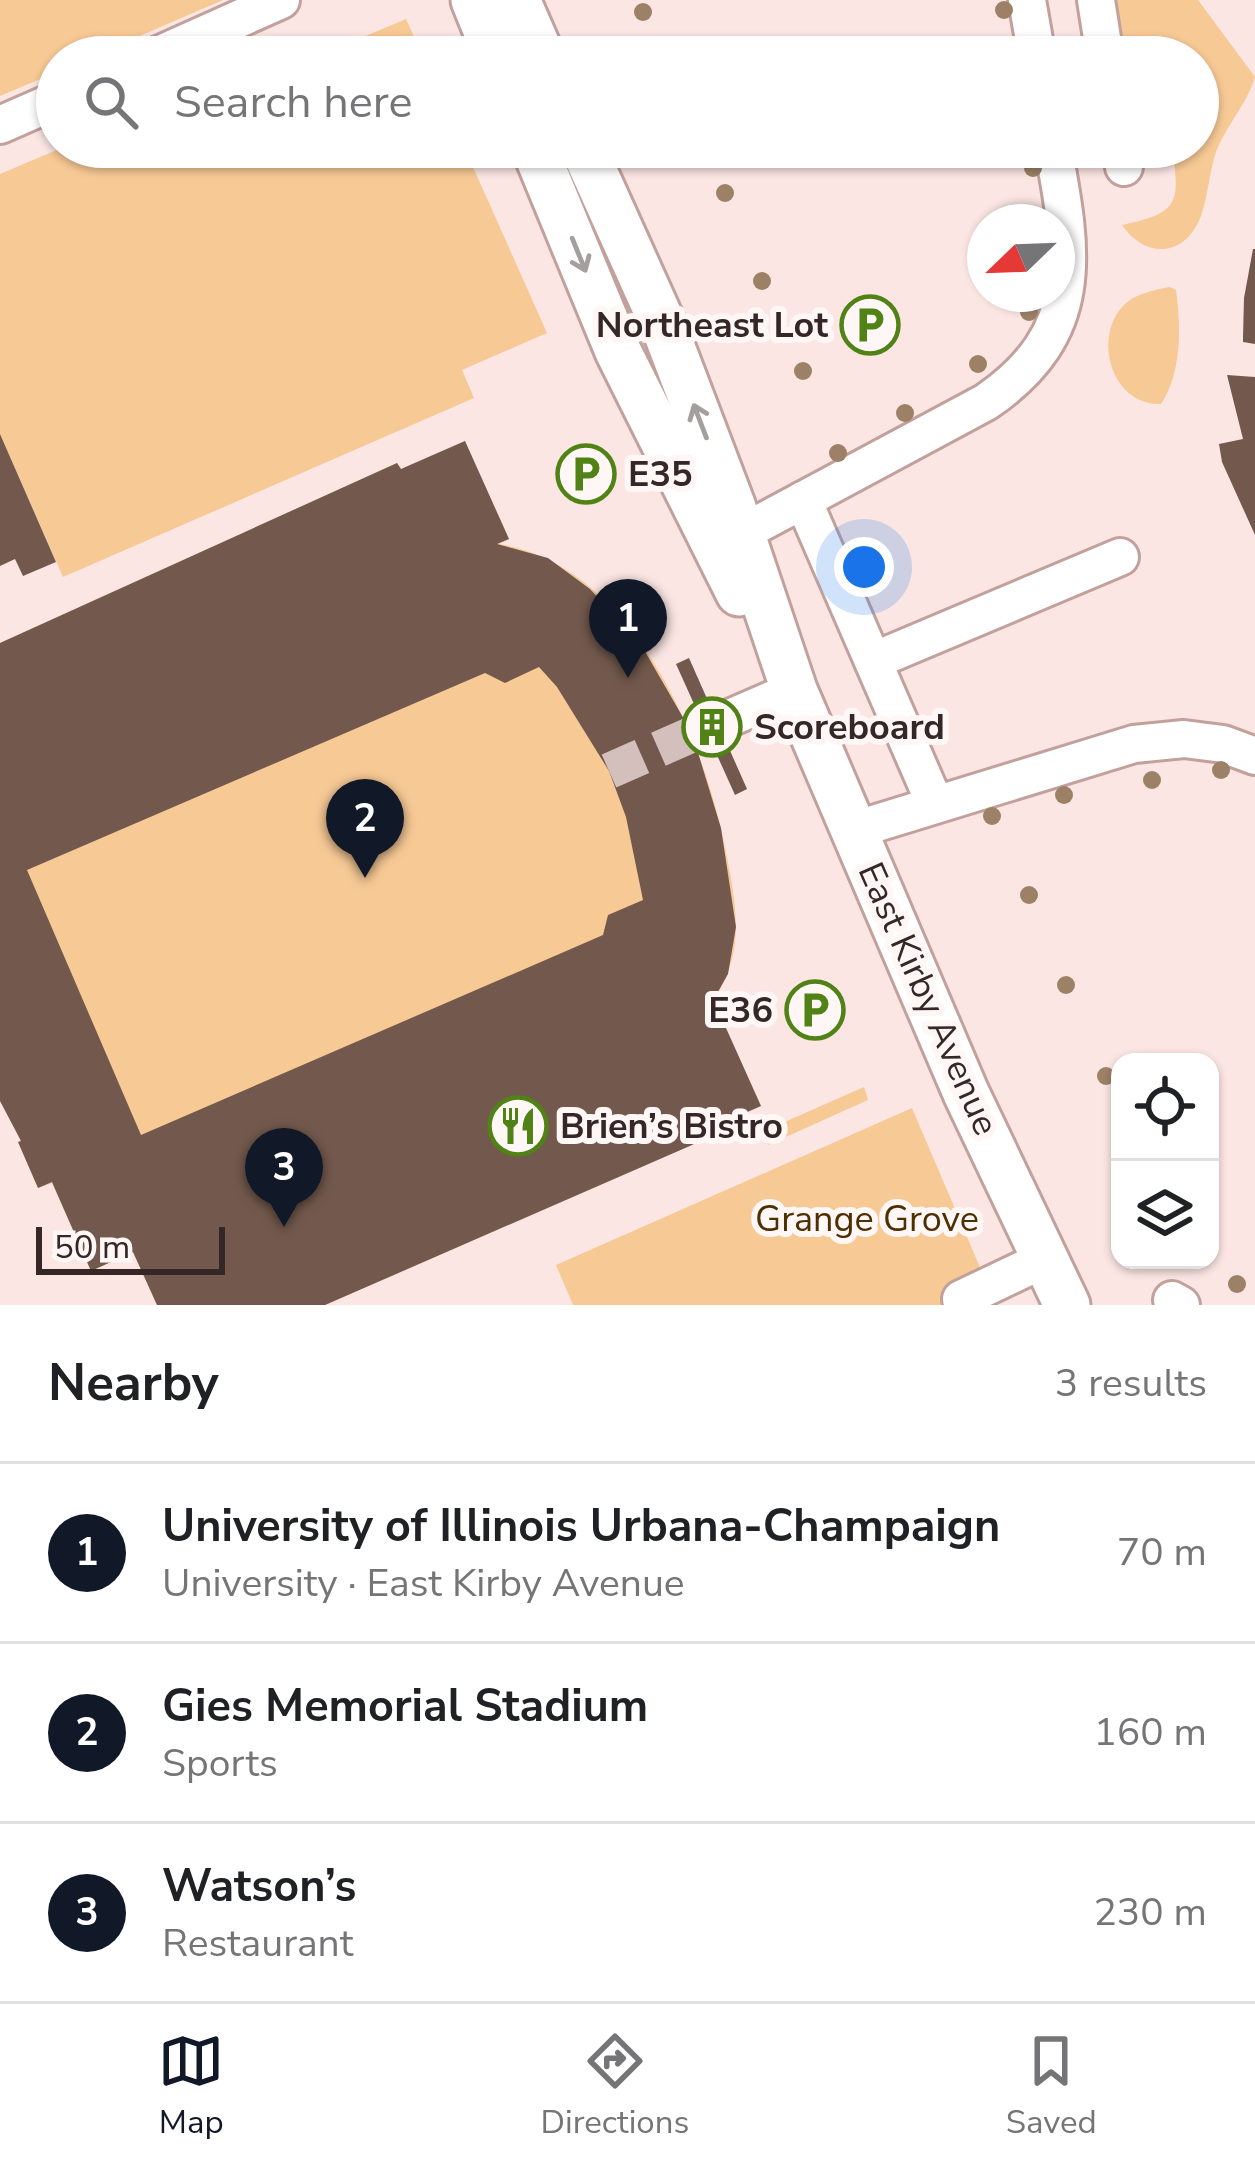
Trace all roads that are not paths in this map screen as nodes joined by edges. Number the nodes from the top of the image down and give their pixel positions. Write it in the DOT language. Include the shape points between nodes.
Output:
graph roads {
  1 [pos="281,0"];
  2 [pos="474,0"];
  3 [pos="517,0"];
  4 [pos="1027,0"];
  5 [pos="1096,0"];
  6 [pos="201,36"];
  7 [pos="489,36"];
  8 [pos="533,36"];
  9 [pos="1028,36"];
  10 [pos="1102,36"];
  11 [pos="36,109"];
  12 [pos="0,125"];
  13 [pos="543,168"];
  14 [pos="592,168"];
  15 [pos="1053,168"];
  16 [pos="1053,204"];
  17 [pos="1061,312"];
  18 [pos="815,488"];
  19 [pos="740,534"];
  20 [pos="1120,556"];
  21 [pos="873,662"];
  22 [pos="794,690"];
  23 [pos="702,730"];
  24 [pos="1255,756"];
  25 [pos="950,807"];
  26 [pos="854,830"];
  27 [pos="1046,1259"];
  28 [pos="961,1299"];
  29 [pos="1067,1305"];
  1 -- 6 [label="street"];
  2 -- 7 [label="main road"];
  3 -- 8 [label="main road"];
  4 -- 9 [label="street"];
  5 -- 10 [label="street"];
  11 -- 12 [label="street"];
  13 -- 22 [label="main road, East Kirby Avenue, one-way" via="618,351 714,550"];
  19 -- 14 [label="main road, East Kirby Avenue, one-way" via="665,329"];
  15 -- 16 [label="street"];
  17 -- 18 [label="street" via="1025,349 1008,387"];
  18 -- 19 [label="street"];
  18 -- 21 [label="street"];
  19 -- 22 [label="main road, East Kirby Avenue"];
  20 -- 21 [label="street"];
  21 -- 25 [label="street"];
  22 -- 23 [label="street"];
  22 -- 26 [label="main road, East Kirby Avenue"];
  24 -- 25 [label="street" via="1223,744 1199,753 1184,739"];
  25 -- 26 [label="street"];
  26 -- 27 [label="main road, East Kirby Avenue"];
  27 -- 28 [label="street"];
  27 -- 29 [label="main road, East Kirby Avenue"];
}
